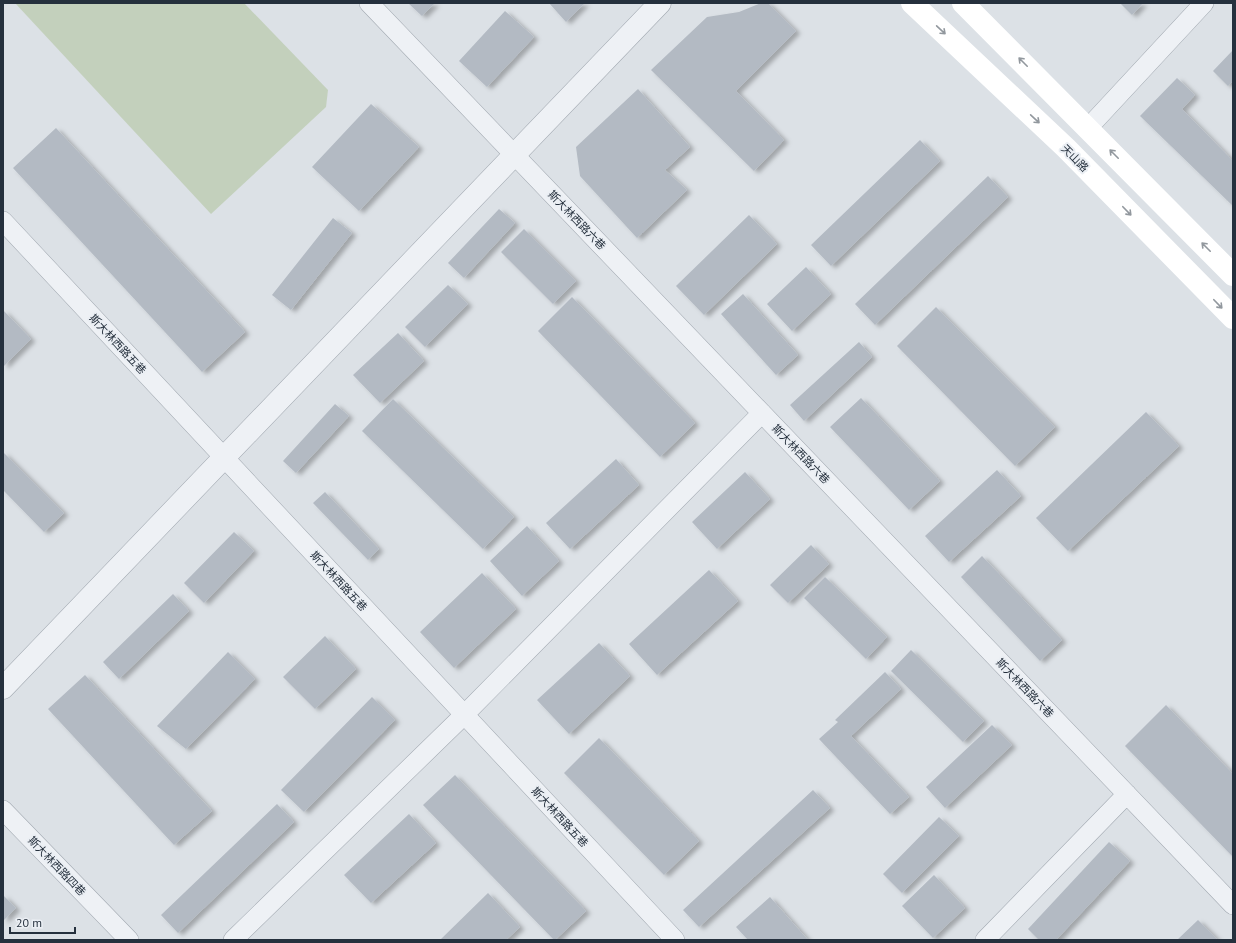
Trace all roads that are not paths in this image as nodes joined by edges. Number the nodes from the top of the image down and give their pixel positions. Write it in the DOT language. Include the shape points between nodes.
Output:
graph roads {
  1 [pos="369,3"];
  2 [pos="660,3"];
  3 [pos="912,3"];
  4 [pos="963,3"];
  5 [pos="1204,3"];
  6 [pos="1088,128"];
  7 [pos="515,155"];
  8 [pos="3,221"];
  9 [pos="1233,274"];
  10 [pos="1233,318"];
  11 [pos="762,413"];
  12 [pos="224,459"];
  13 [pos="3,688"];
  14 [pos="464,715"];
  15 [pos="1127,794"];
  16 [pos="3,810"];
  17 [pos="1233,905"];
  18 [pos="128,940"];
  19 [pos="233,940"];
  20 [pos="675,940"];
  21 [pos="985,940"];
  1 -- 7 [label="street, 斯大林西路六巷"];
  2 -- 7 [label="street"];
  3 -- 10 [label="main road, 天山路, one-way" via="1066,148"];
  6 -- 4 [label="main road, one-way"];
  5 -- 6 [label="street"];
  9 -- 6 [label="main road, one-way"];
  7 -- 11 [label="street, 斯大林西路六巷"];
  7 -- 12 [label="street"];
  8 -- 12 [label="street, 斯大林西路五巷"];
  11 -- 14 [label="street"];
  11 -- 15 [label="street, 斯大林西路六巷"];
  12 -- 13 [label="street"];
  12 -- 14 [label="street, 斯大林西路五巷"];
  14 -- 19 [label="street"];
  14 -- 20 [label="street, 斯大林西路五巷"];
  15 -- 17 [label="street, 斯大林西路六巷"];
  15 -- 21 [label="street"];
  16 -- 18 [label="street, 斯大林西路四巷"];
}
